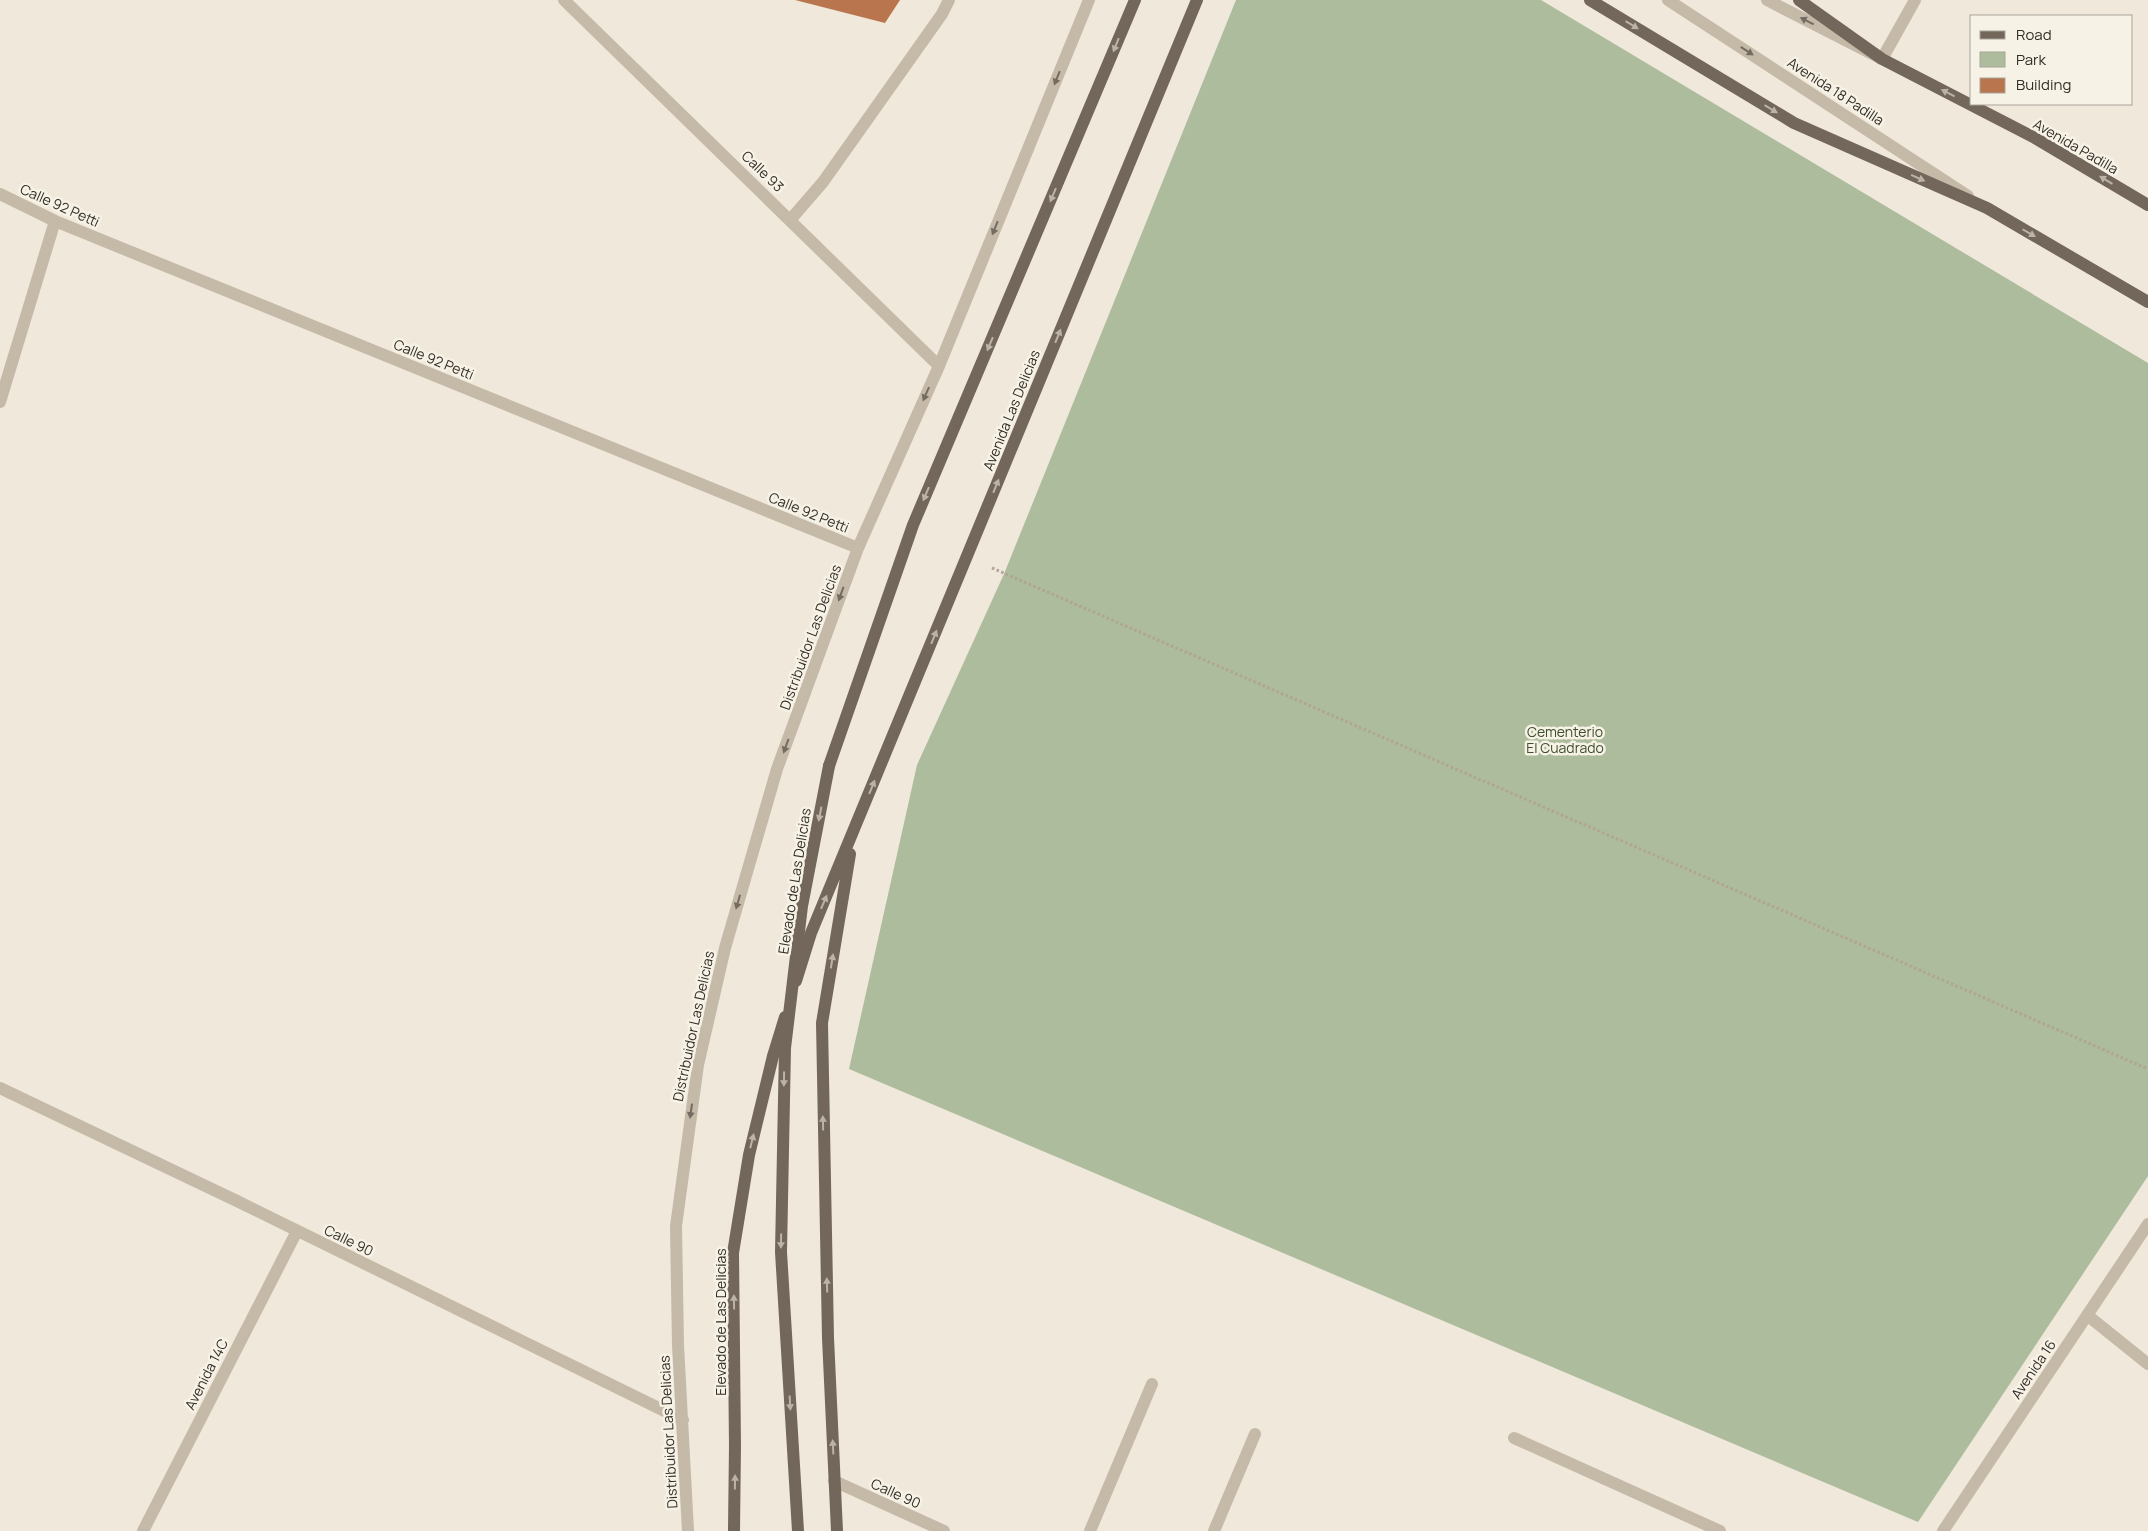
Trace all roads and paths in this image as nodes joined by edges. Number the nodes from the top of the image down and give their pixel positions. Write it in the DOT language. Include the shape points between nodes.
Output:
graph roads {
  1 [pos="564,0"];
  2 [pos="949,0"];
  3 [pos="1089,0"];
  4 [pos="1135,0"];
  5 [pos="1197,0"];
  6 [pos="1590,0"];
  7 [pos="1668,0"];
  8 [pos="1767,0"];
  9 [pos="1799,0"];
  10 [pos="1915,0"];
  11 [pos="1882,59"];
  12 [pos="1970,104"];
  13 [pos="1971,105"];
  14 [pos="0,194"];
  15 [pos="2148,205"];
  16 [pos="1987,208"];
  17 [pos="791,219"];
  18 [pos="55,220"];
  19 [pos="2148,302"];
  20 [pos="939,366"];
  21 [pos="0,402"];
  22 [pos="858,548"];
  23 [pos="1004,574"];
  24 [pos="854,832"];
  25 [pos="2148,1069"];
  26 [pos="0,1088"];
  27 [pos="2148,1224"];
  28 [pos="297,1231"];
  29 [pos="2087,1315"];
  30 [pos="2148,1364"];
  31 [pos="1152,1384"];
  32 [pos="684,1420"];
  33 [pos="1255,1434"];
  34 [pos="1514,1438"];
  35 [pos="834,1481"];
  36 [pos="142,1531"];
  37 [pos="688,1531"];
  38 [pos="734,1531"];
  39 [pos="798,1531"];
  40 [pos="837,1531"];
  41 [pos="944,1531"];
  42 [pos="1090,1531"];
  43 [pos="1214,1531"];
  44 [pos="1720,1531"];
  45 [pos="1943,1531"];
  1 -- 17 [label="street, Calle 93"];
  2 -- 17 [label="street" via="823,182"];
  3 -- 20 [label="street, one-way"];
  4 -- 39 [label="main road, Elevado de Las Delicias, one-way, bridge" via="913,525 829,766 802,906 785,1048 781,1252"];
  24 -- 5 [label="main road, Avenida Las Delicias, one-way"];
  6 -- 16 [label="main road, one-way" via="1794,123"];
  7 -- 16 [label="street, Avenida 18 Padilla, one-way"];
  11 -- 8 [label="street, one-way"];
  9 -- 11 [label="main road, Avenida Padilla"];
  10 -- 11 [label="street"];
  12 -- 11 [label="main road, Avenida Padilla, one-way"];
  15 -- 13 [label="main road, Avenida Padilla, one-way" via="2035,138"];
  14 -- 18 [label="street, Calle 92 Petti"];
  16 -- 19 [label="main road, one-way"];
  17 -- 20 [label="street, Calle 93"];
  18 -- 21 [label="street"];
  18 -- 22 [label="street, Calle 92 Petti"];
  20 -- 22 [label="street, one-way"];
  22 -- 32 [label="street, Distribuidor Las Delicias, one-way" via="777,768 725,948 698,1065 676,1226 678,1345"];
  23 -- 25 [label="path"];
  35 -- 24 [label="main road, one-way" via="822,1023"];
  38 -- 24 [label="main road, Elevado de Las Delicias, one-way" via="733,1253 749,1155 773,1056 811,933"];
  26 -- 28 [label="street, Calle 90"];
  27 -- 29 [label="street, Avenida 16"];
  28 -- 32 [label="street, Calle 90"];
  28 -- 36 [label="street, Avenida 14C"];
  29 -- 30 [label="street"];
  29 -- 45 [label="street, Avenida 16"];
  31 -- 42 [label="street"];
  32 -- 37 [label="street, Distribuidor Las Delicias"];
  33 -- 43 [label="street"];
  34 -- 44 [label="street"];
  35 -- 40 [label="main road"];
  35 -- 41 [label="street, Calle 90"];
}
